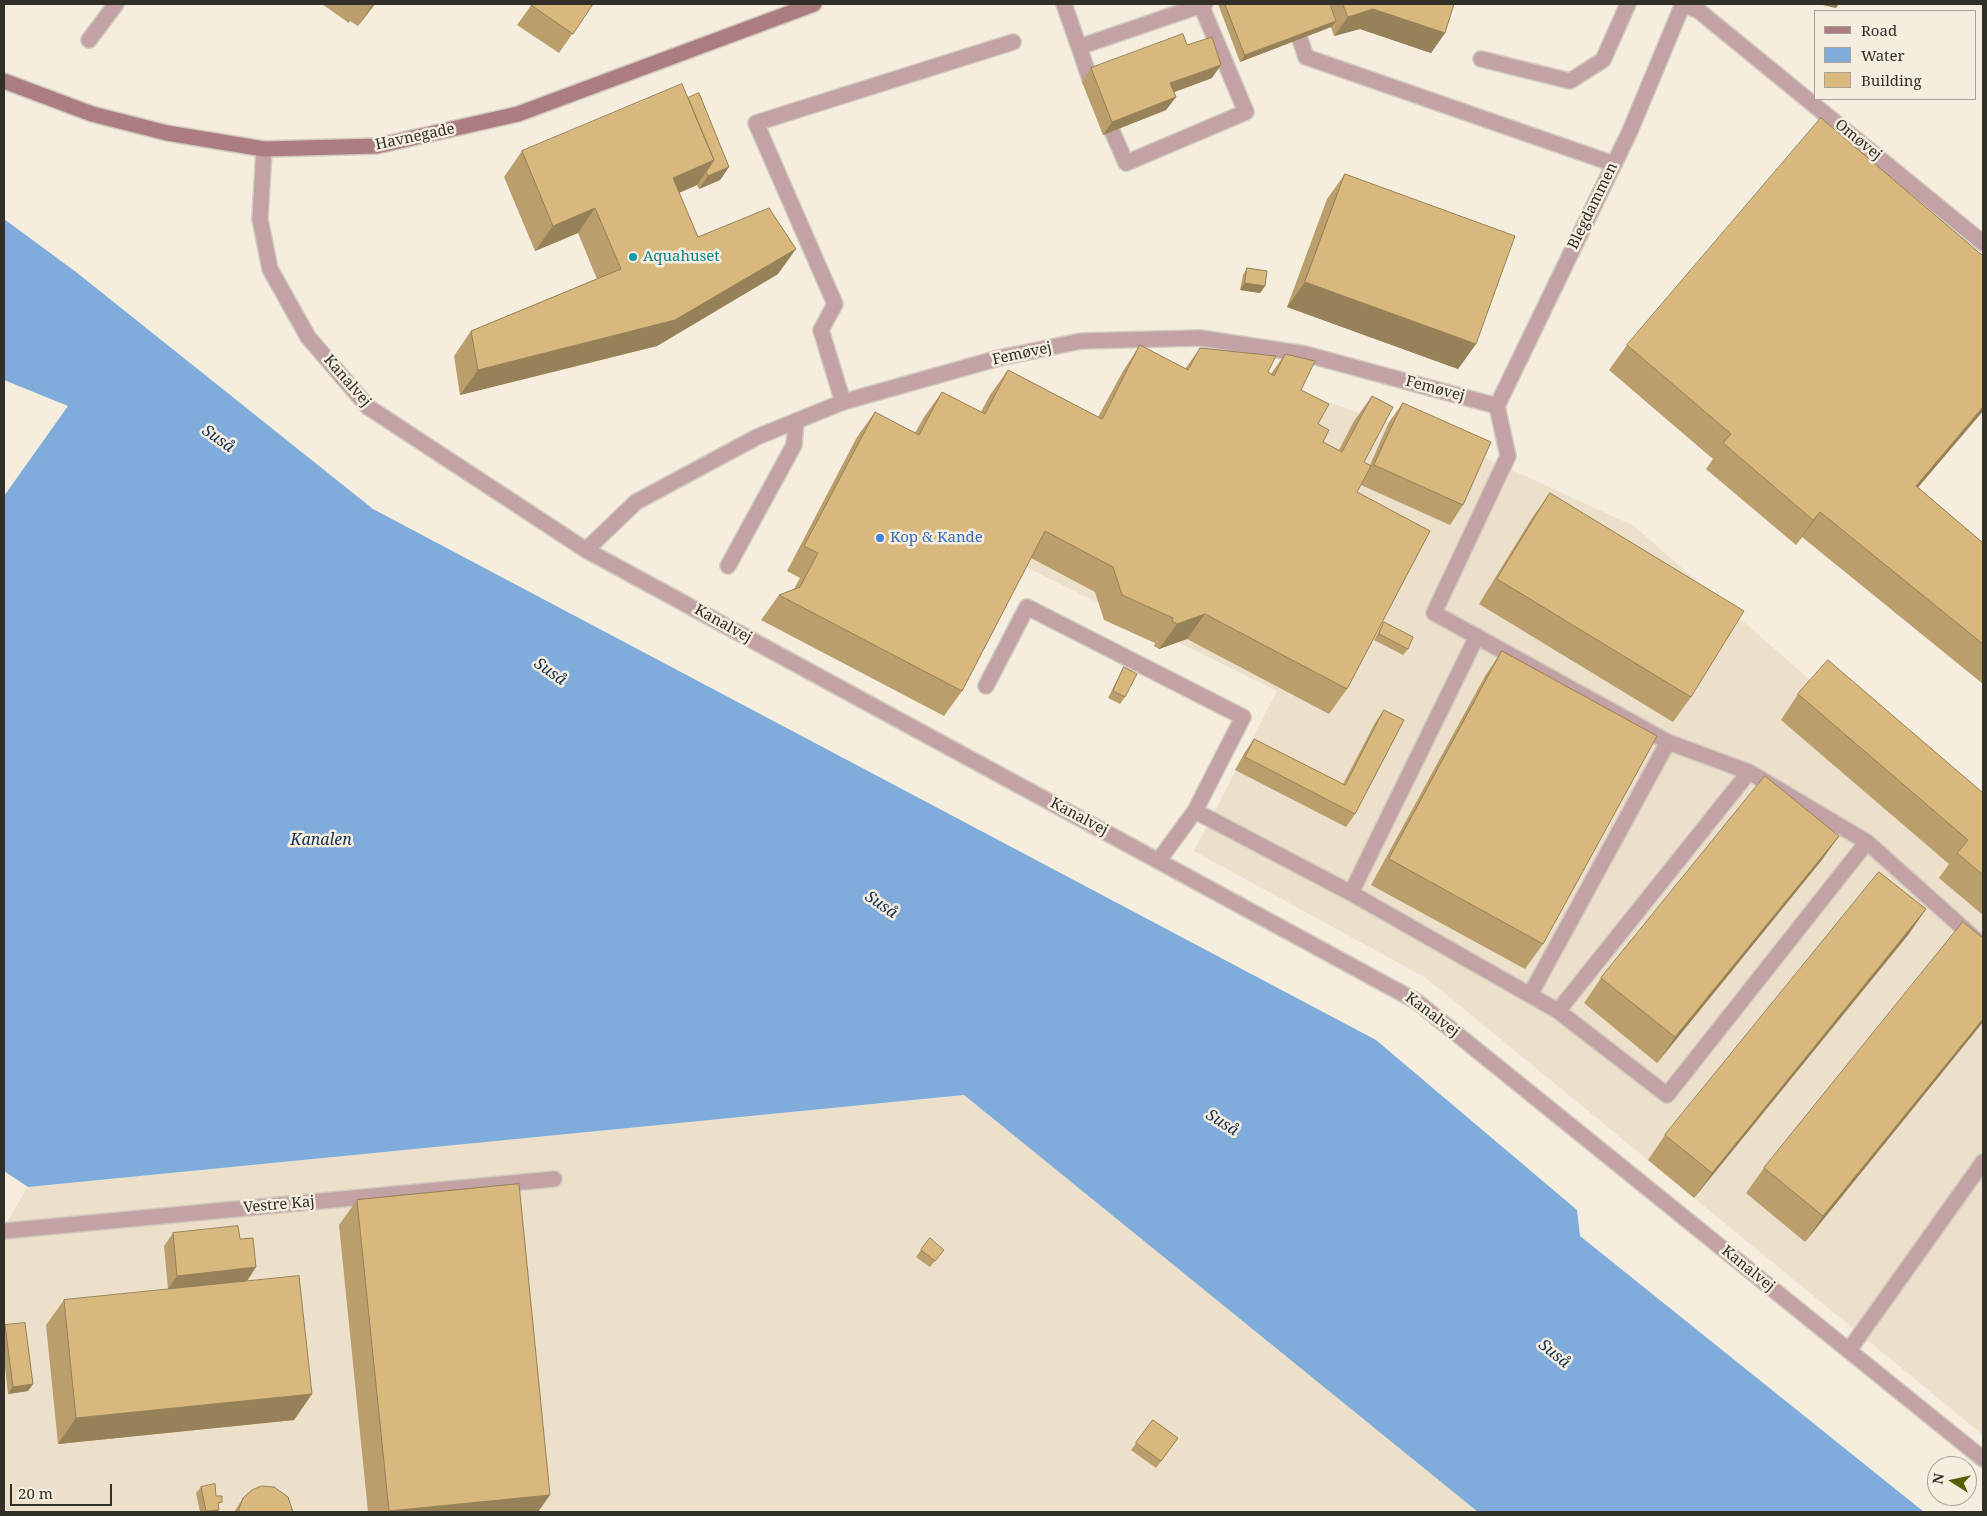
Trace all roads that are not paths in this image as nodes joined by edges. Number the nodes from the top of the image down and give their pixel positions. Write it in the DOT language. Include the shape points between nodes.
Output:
graph roads {
  1 [pos="116,4"];
  2 [pos="814,4"];
  3 [pos="1064,4"];
  4 [pos="1203,4"];
  5 [pos="1288,4"];
  6 [pos="1628,4"];
  7 [pos="1683,4"];
  8 [pos="89,40"];
  9 [pos="1013,42"];
  10 [pos="1079,47"];
  11 [pos="1481,59"];
  12 [pos="1090,78"];
  13 [pos="4,81"];
  14 [pos="1112,131"];
  15 [pos="264,149"];
  16 [pos="1614,164"];
  17 [pos="1983,243"];
  18 [pos="843,402"];
  19 [pos="1497,406"];
  20 [pos="796,421"];
  21 [pos="586,550"];
  22 [pos="728,566"];
  23 [pos="1477,636"];
  24 [pos="986,686"];
  25 [pos="1668,742"];
  26 [pos="1749,772"];
  27 [pos="1194,811"];
  28 [pos="1867,842"];
  29 [pos="1158,860"];
  30 [pos="1350,893"];
  31 [pos="1983,946"];
  32 [pos="1530,995"];
  33 [pos="1558,1011"];
  34 [pos="1983,1162"];
  35 [pos="554,1180"];
  36 [pos="4,1231"];
  37 [pos="1848,1350"];
  38 [pos="1983,1459"];
  1 -- 8 [label="street"];
  2 -- 15 [label="main road, Havnegade" via="518,114 377,146"];
  3 -- 10 [label="street"];
  4 -- 10 [label="street"];
  4 -- 14 [label="street" via="1246,112 1126,163"];
  5 -- 16 [label="street" via="1306,58"];
  6 -- 11 [label="street" via="1602,60 1570,81"];
  7 -- 16 [label="street, Blegdammen"];
  7 -- 17 [label="street, Omøvej" via="1699,11"];
  9 -- 18 [label="street" via="756,123 835,304 821,330"];
  10 -- 12 [label="street"];
  13 -- 15 [label="main road, Havnegade" via="111,119 167,134"];
  15 -- 21 [label="street, Kanalvej" via="260,219 270,269 308,336 368,407"];
  16 -- 19 [label="street, Blegdammen"];
  18 -- 19 [label="street, Femøvej" via="999,358 1081,341 1200,338 1305,354"];
  18 -- 20 [label="street, Femøvej"];
  19 -- 23 [label="street" via="1508,456 1434,613"];
  20 -- 21 [label="street, Femøvej" via="758,437 636,502"];
  20 -- 22 [label="street" via="794,446"];
  21 -- 29 [label="street, Kanalvej"];
  23 -- 25 [label="street"];
  23 -- 30 [label="street"];
  24 -- 27 [label="street" via="1027,607 1242,717"];
  25 -- 26 [label="street"];
  25 -- 32 [label="street"];
  26 -- 28 [label="street"];
  26 -- 33 [label="street"];
  27 -- 29 [label="street"];
  27 -- 30 [label="street"];
  28 -- 31 [label="street"];
  28 -- 33 [label="street" via="1667,1095"];
  29 -- 37 [label="street, Kanalvej" via="1416,1001"];
  30 -- 32 [label="street"];
  32 -- 33 [label="street"];
  34 -- 37 [label="street"];
  35 -- 36 [label="street, Vestre Kaj"];
  37 -- 38 [label="street, Kanalvej"];
}
